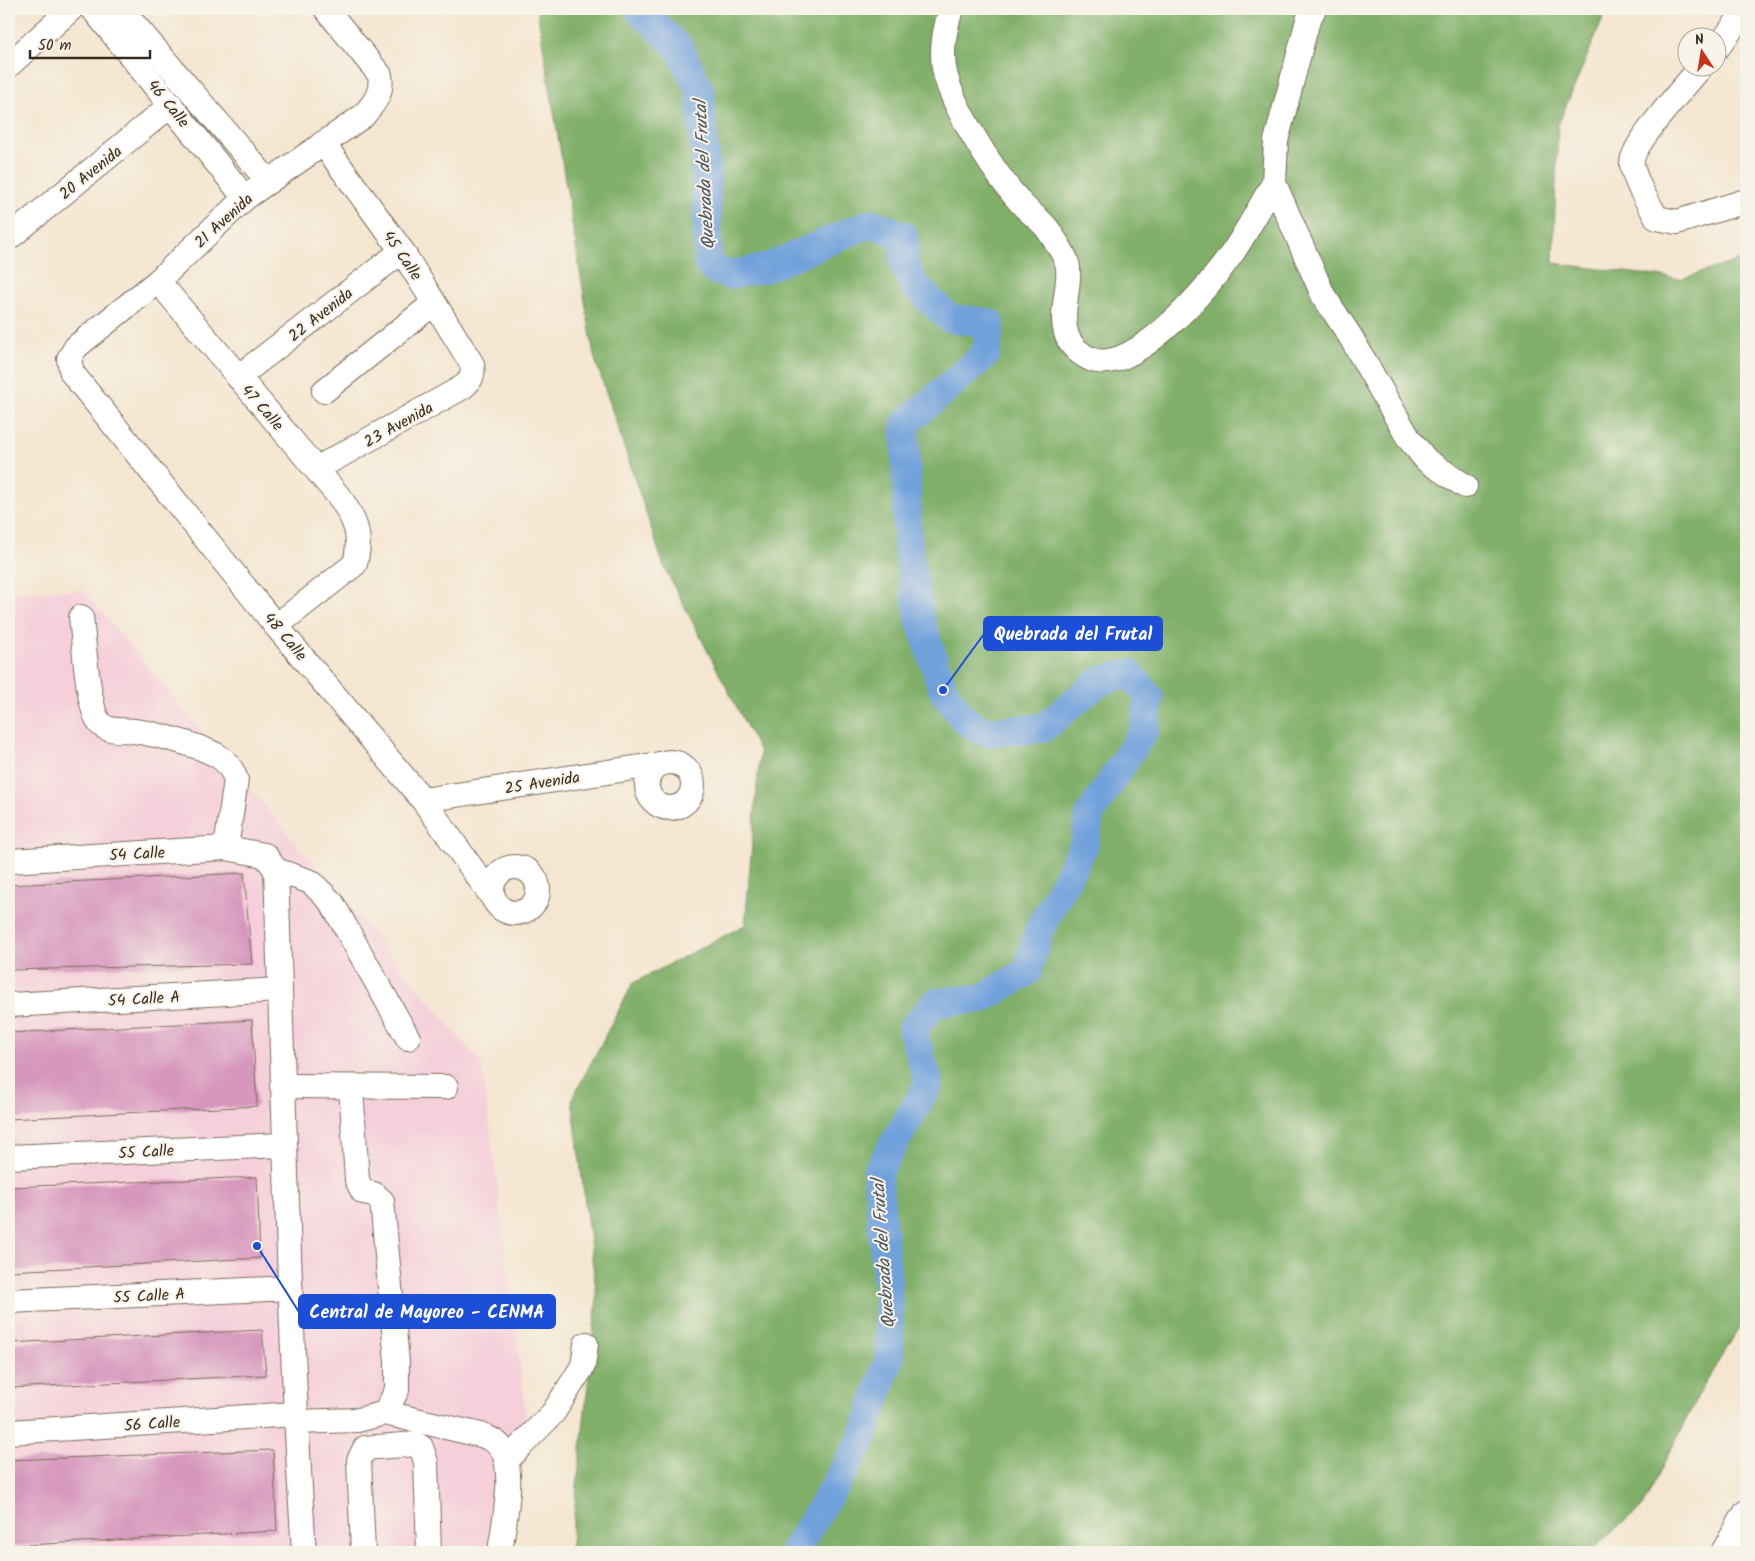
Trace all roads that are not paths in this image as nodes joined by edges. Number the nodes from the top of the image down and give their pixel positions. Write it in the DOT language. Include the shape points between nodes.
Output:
graph roads {
  1 [pos="72,9"];
  2 [pos="93,9"];
  3 [pos="121,9"];
  4 [pos="326,9"];
  5 [pos="951,9"];
  6 [pos="1314,9"];
  7 [pos="1746,10"];
  8 [pos="1728,33"];
  9 [pos="9,65"];
  10 [pos="1692,78"];
  11 [pos="170,106"];
  12 [pos="323,143"];
  13 [pos="268,181"];
  14 [pos="1274,183"];
  15 [pos="245,198"];
  16 [pos="1746,201"];
  17 [pos="9,238"];
  18 [pos="402,251"];
  19 [pos="158,280"];
  20 [pos="434,303"];
  21 [pos="473,372"];
  22 [pos="72,373"];
  23 [pos="238,377"];
  24 [pos="324,391"];
  25 [pos="316,469"];
  26 [pos="1465,486"];
  27 [pos="81,617"];
  28 [pos="276,626"];
  29 [pos="660,764"];
  30 [pos="424,800"];
  31 [pos="226,848"];
  32 [pos="9,861"];
  33 [pos="270,863"];
  34 [pos="496,902"];
  35 [pos="280,990"];
  36 [pos="9,1005"];
  37 [pos="408,1038"];
  38 [pos="282,1086"];
  39 [pos="350,1086"];
  40 [pos="446,1087"];
  41 [pos="283,1145"];
  42 [pos="9,1157"];
  43 [pos="290,1288"];
  44 [pos="9,1301"];
  45 [pos="586,1344"];
  46 [pos="385,1413"];
  47 [pos="295,1418"];
  48 [pos="9,1432"];
  49 [pos="507,1460"];
  50 [pos="1746,1512"];
  51 [pos="304,1552"];
  52 [pos="363,1552"];
  53 [pos="429,1552"];
  54 [pos="500,1552"];
  55 [pos="1724,1552"];
  1 -- 9 [label="street"];
  2 -- 11 [label="street, 46 Calle"];
  3 -- 13 [label="street, 46 Calle"];
  4 -- 12 [label="street, 21 Avenida" via="380,75 382,87 378,98 363,116"];
  5 -- 14 [label="street" via="942,50 948,87 996,174 1058,245 1068,267 1064,314 1067,336 1082,356 1100,362 1124,358 1158,335 1210,284 1235,250"];
  6 -- 14 [label="street" via="1308,20 1276,141"];
  7 -- 8 [label="street"];
  10 -- 16 [label="street" via="1638,145 1632,163 1640,188 1657,218 1677,222"];
  11 -- 15 [label="street, 46 Calle"];
  11 -- 17 [label="street, 20 Avenida"];
  12 -- 13 [label="street, 21 Avenida"];
  12 -- 18 [label="street, 45 Calle"];
  13 -- 15 [label="street, 21 Avenida"];
  14 -- 26 [label="street" via="1323,295 1409,439 1427,461"];
  15 -- 19 [label="street, 21 Avenida"];
  18 -- 20 [label="street, 45 Calle"];
  18 -- 23 [label="street, 22 Avenida"];
  19 -- 22 [label="street, 21 Avenida" via="76,347 69,359"];
  19 -- 23 [label="street, 47 Calle"];
  20 -- 21 [label="street, 45 Calle" via="472,364"];
  20 -- 24 [label="street"];
  21 -- 25 [label="street, 23 Avenida" via="472,379 463,387"];
  22 -- 28 [label="street, 48 Calle"];
  23 -- 25 [label="street, 47 Calle"];
  25 -- 28 [label="street, 47 Calle" via="354,519 359,538 355,564"];
  27 -- 31 [label="street" via="93,710 99,722 112,729 166,738 210,753 218,756 233,771 236,780"];
  28 -- 30 [label="street, 48 Calle"];
  29 -- 30 [label="street, 25 Avenida"];
  30 -- 34 [label="street, 48 Calle"];
  31 -- 32 [label="street, 54 Calle"];
  31 -- 33 [label="street, 54 Calle"];
  33 -- 35 [label="street"];
  33 -- 37 [label="street, 54 Calle" via="311,882 332,903"];
  35 -- 36 [label="street, 54 Calle A"];
  35 -- 38 [label="street"];
  38 -- 39 [label="street"];
  38 -- 41 [label="street"];
  39 -- 40 [label="street"];
  39 -- 46 [label="street" via="357,1180 363,1192 374,1194 382,1201 397,1362 397,1390"];
  41 -- 42 [label="street, 55 Calle"];
  41 -- 43 [label="street"];
  43 -- 44 [label="street, 55 Calle A"];
  43 -- 47 [label="street"];
  45 -- 49 [label="street" via="582,1366 553,1414"];
  46 -- 47 [label="street, 56 Calle" via="358,1420"];
  46 -- 49 [label="street" via="484,1436 498,1445"];
  47 -- 48 [label="street, 56 Calle"];
  47 -- 51 [label="street"];
  49 -- 54 [label="street" via="509,1474"];
  50 -- 55 [label="street"];
  52 -- 53 [label="street" via="360,1453 365,1448 416,1444 422,1448 426,1462"];
}
